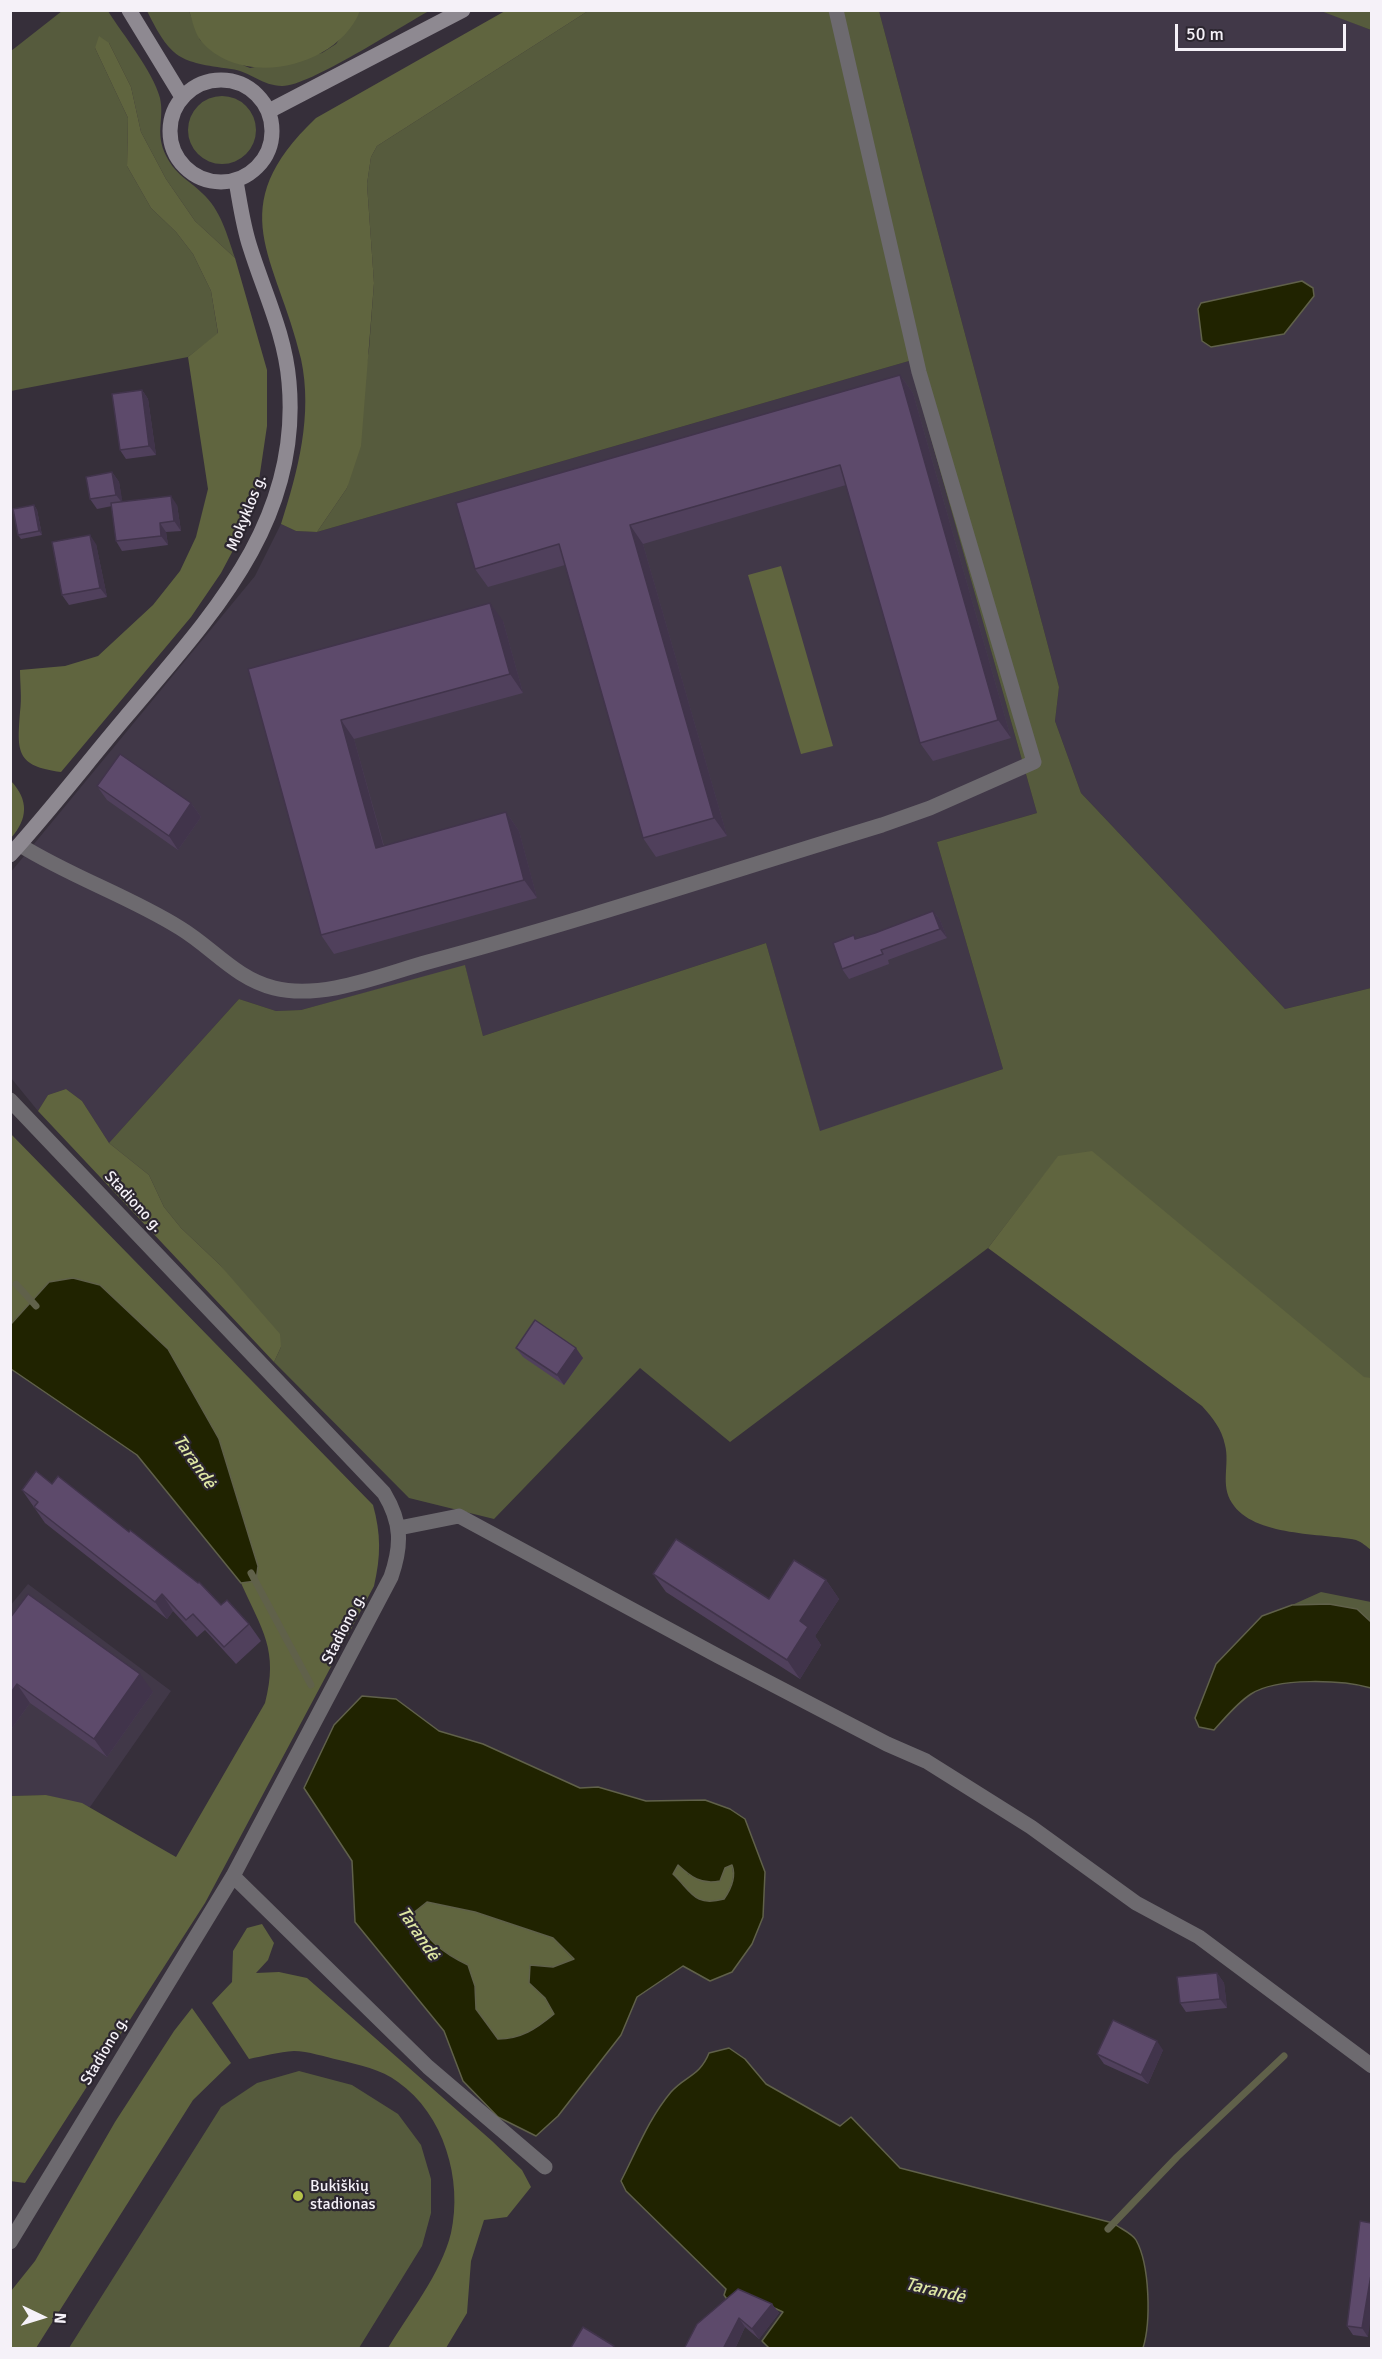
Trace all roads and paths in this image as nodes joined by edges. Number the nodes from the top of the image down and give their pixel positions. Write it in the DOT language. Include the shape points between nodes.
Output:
graph roads {
  1 [pos="129,10"];
  2 [pos="464,10"];
  3 [pos="836,10"];
  4 [pos="182,97"];
  5 [pos="269,111"];
  6 [pos="236,181"];
  7 [pos="15,850"];
  8 [pos="10,1100"];
  9 [pos="399,1528"];
  10 [pos="233,1876"];
  11 [pos="1371,2066"];
  12 [pos="545,2167"];
  13 [pos="10,2242"];
  1 -- 4 [label="street"];
  2 -- 5 [label="street"];
  3 -- 7 [label="street" via="919,372 1035,762 871,829 477,949 334,988 300,991 274,988 243,976 183,930 105,886"];
  4 -- 5 [label="street" via="212,80 228,80 258,95"];
  4 -- 6 [label="street" via="172,123 176,152 183,165 207,181"];
  5 -- 6 [label="street" via="270,145 251,173"];
  6 -- 7 [label="street, Mokyklos g." via="250,247 273,307 289,381 287,451 278,489 258,541 222,601"];
  8 -- 9 [label="street, Stadiono g." via="384,1493"];
  9 -- 10 [label="street, Stadiono g." via="399,1552 391,1577"];
  9 -- 11 [label="street" via="459,1516 729,1662 926,1761 1031,1827 1136,1903 1199,1937"];
  10 -- 12 [label="street" via="428,2067"];
  10 -- 13 [label="street, Stadiono g."];
}
